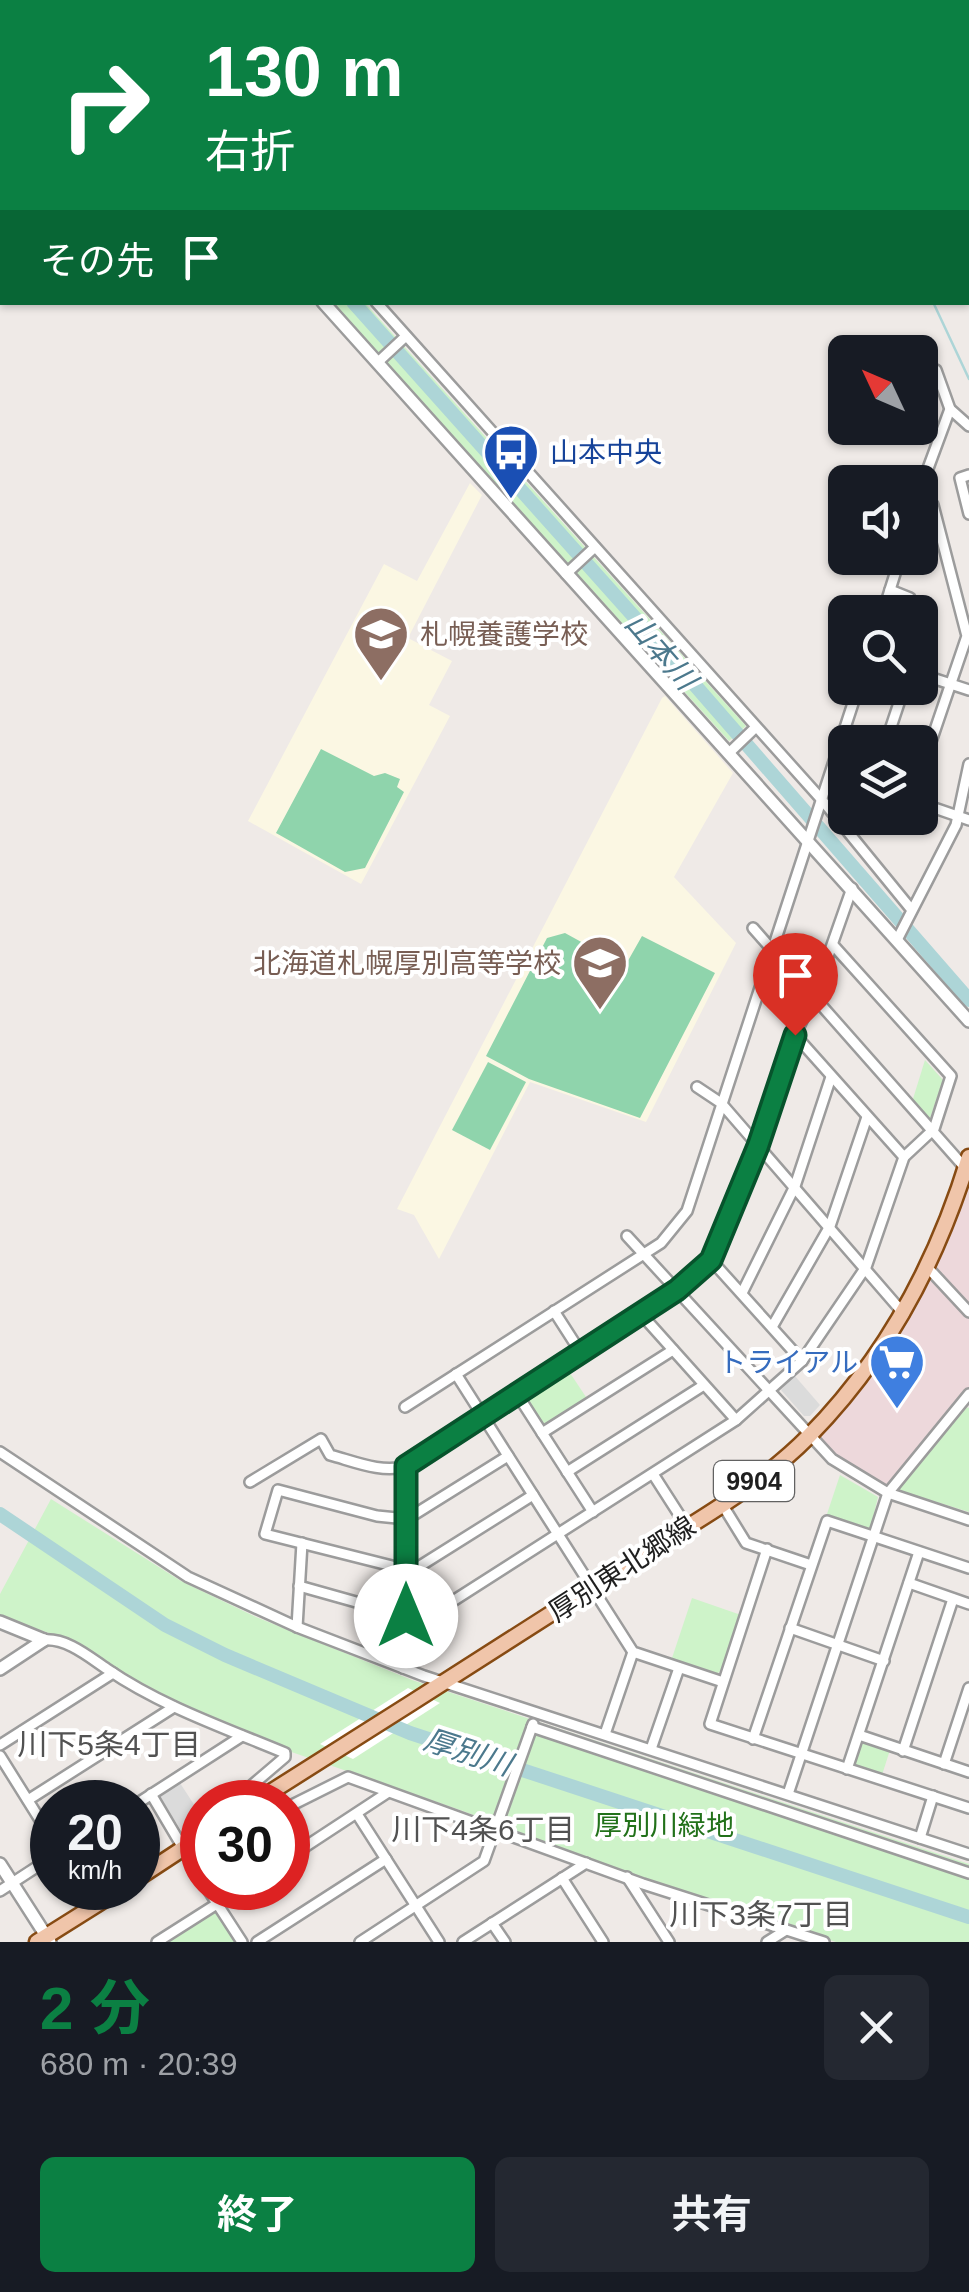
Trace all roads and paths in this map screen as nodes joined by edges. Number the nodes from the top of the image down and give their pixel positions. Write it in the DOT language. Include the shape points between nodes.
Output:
graph roads {
  1 [pos="326,305"];
  2 [pos="378,305"];
  3 [pos="404,338"];
  4 [pos="377,363"];
  5 [pos="938,375"];
  6 [pos="950,408"];
  7 [pos="969,426"];
  8 [pos="929,465"];
  9 [pos="969,474"];
  10 [pos="969,514"];
  11 [pos="938,524"];
  12 [pos="594,549"];
  13 [pos="566,574"];
  14 [pos="895,575"];
  15 [pos="890,590"];
  16 [pos="888,595"];
  17 [pos="902,595"];
  18 [pos="938,680"];
  19 [pos="950,684"];
  20 [pos="969,690"];
  21 [pos="936,725"];
  22 [pos="753,730"];
  23 [pos="734,748"];
  24 [pos="969,764"];
  25 [pos="828,779"];
  26 [pos="821,802"];
  27 [pos="938,809"];
  28 [pos="964,818"];
  29 [pos="810,833"];
  30 [pos="852,888"];
  31 [pos="908,914"];
  32 [pos="754,928"];
  33 [pos="898,936"];
  34 [pos="833,945"];
  35 [pos="772,949"];
  36 [pos="814,996"];
  37 [pos="969,1021"];
  38 [pos="795,1035"];
  39 [pos="831,1077"];
  40 [pos="698,1087"];
  41 [pos="721,1104"];
  42 [pos="867,1117"];
  43 [pos="934,1129"];
  44 [pos="758,1146"];
  45 [pos="904,1157"];
  46 [pos="968,1165"];
  47 [pos="794,1186"];
  48 [pos="830,1226"];
  49 [pos="627,1236"];
  50 [pos="644,1254"];
  51 [pos="711,1260"];
  52 [pos="866,1267"];
  53 [pos="929,1268"];
  54 [pos="677,1290"];
  55 [pos="742,1294"];
  56 [pos="554,1311"];
  57 [pos="969,1312"];
  58 [pos="641,1314"];
  59 [pos="904,1314"];
  60 [pos="772,1327"];
  61 [pos="673,1350"];
  62 [pos="581,1353"];
  63 [pos="802,1361"];
  64 [pos="456,1374"];
  65 [pos="704,1385"];
  66 [pos="769,1391"];
  67 [pos="517,1394"];
  68 [pos="969,1394"];
  69 [pos="405,1407"];
  70 [pos="483,1417"];
  71 [pos="736,1420"];
  72 [pos="542,1433"];
  73 [pos="809,1436"];
  74 [pos="0,1452"];
  75 [pos="508,1456"];
  76 [pos="406,1466"];
  77 [pos="268,1471"];
  78 [pos="567,1472"];
  79 [pos="653,1474"];
  80 [pos="250,1482"];
  81 [pos="278,1490"];
  82 [pos="888,1494"];
  83 [pos="533,1495"];
  84 [pos="722,1504"];
  85 [pos="593,1512"];
  86 [pos="407,1519"];
  87 [pos="969,1520"];
  88 [pos="687,1527"];
  89 [pos="558,1536"];
  90 [pos="874,1537"];
  91 [pos="302,1543"];
  92 [pos="767,1549"];
  93 [pos="919,1552"];
  94 [pos="811,1565"];
  95 [pos="969,1568"];
  96 [pos="407,1570"];
  97 [pos="909,1583"];
  98 [pos="299,1586"];
  99 [pos="591,1588"];
  100 [pos="953,1599"];
  101 [pos="969,1604"];
  102 [pos="406,1616"];
  103 [pos="0,1622"];
  104 [pos="297,1627"];
  105 [pos="790,1628"];
  106 [pos="406,1631"];
  107 [pos="44,1640"];
  108 [pos="838,1645"];
  109 [pos="633,1652"];
  110 [pos="884,1660"];
  111 [pos="404,1668"];
  112 [pos="680,1668"];
  113 [pos="0,1669"];
  114 [pos="112,1673"];
  115 [pos="445,1681"];
  116 [pos="723,1682"];
  117 [pos="969,1688"];
  118 [pos="174,1706"];
  119 [pos="536,1712"];
  120 [pos="531,1730"];
  121 [pos="605,1734"];
  122 [pos="859,1735"];
  123 [pos="242,1736"];
  124 [pos="753,1739"];
  125 [pos="0,1746"];
  126 [pos="651,1749"];
  127 [pos="904,1750"];
  128 [pos="801,1754"];
  129 [pos="0,1756"];
  130 [pos="944,1764"];
  131 [pos="847,1769"];
  132 [pos="969,1772"];
  133 [pos="258,1780"];
  134 [pos="290,1780"];
  135 [pos="160,1789"];
  136 [pos="387,1793"];
  137 [pos="788,1794"];
  138 [pos="310,1796"];
  139 [pos="933,1796"];
  140 [pos="28,1800"];
  141 [pos="30,1803"];
  142 [pos="160,1808"];
  143 [pos="969,1808"];
  144 [pos="356,1814"];
  145 [pos="497,1832"];
  146 [pos="920,1838"];
  147 [pos="180,1844"];
  148 [pos="310,1844"];
  149 [pos="969,1854"];
  150 [pos="386,1859"];
  151 [pos="586,1863"];
  152 [pos="0,1864"];
  153 [pos="30,1871"];
  154 [pos="969,1873"];
  155 [pos="627,1876"];
  156 [pos="562,1878"];
  157 [pos="12,1883"];
  158 [pos="0,1891"];
  159 [pos="416,1906"];
  160 [pos="89,1910"];
  161 [pos="208,1910"];
  162 [pos="222,1910"];
  163 [pos="492,1923"];
  164 [pos="786,1930"];
  165 [pos="45,1940"];
  166 [pos="157,1942"];
  167 [pos="242,1942"];
  168 [pos="257,1942"];
  169 [pos="360,1942"];
  170 [pos="439,1942"];
  171 [pos="462,1942"];
  172 [pos="504,1942"];
  173 [pos="603,1942"];
  174 [pos="669,1942"];
  175 [pos="767,1942"];
  176 [pos="824,1942"];
  1 -- 4 [label="street"];
  2 -- 3 [label="street"];
  3 -- 4 [label="street"];
  3 -- 12 [label="street"];
  4 -- 13 [label="street"];
  5 -- 6 [label="street"];
  6 -- 7 [label="street"];
  6 -- 8 [label="street"];
  9 -- 10 [label="street" via="960,478"];
  11 -- 19 [label="street" via="967,636"];
  12 -- 13 [label="street"];
  12 -- 22 [label="street"];
  13 -- 23 [label="street"];
  14 -- 15 [label="street"];
  15 -- 16 [label="street"];
  15 -- 17 [label="street"];
  18 -- 19 [label="street"];
  19 -- 20 [label="street"];
  19 -- 21 [label="street"];
  22 -- 23 [label="street"];
  22 -- 26 [label="street"];
  23 -- 29 [label="street"];
  24 -- 28 [label="street"];
  25 -- 26 [label="street"];
  26 -- 29 [label="street"];
  26 -- 31 [label="street"];
  27 -- 28 [label="street"];
  28 -- 31 [label="street"];
  29 -- 30 [label="street"];
  29 -- 35 [label="street"];
  30 -- 33 [label="street"];
  30 -- 34 [label="street"];
  31 -- 33 [label="street"];
  32 -- 35 [label="street"];
  33 -- 37 [label="street"];
  34 -- 36 [label="street"];
  34 -- 43 [label="street" via="951,1076"];
  35 -- 36 [label="street"];
  35 -- 41 [label="street"];
  36 -- 38 [label="street"];
  36 -- 43 [label="street"];
  38 -- 39 [label="street"];
  38 -- 44 [label="street"];
  39 -- 42 [label="street"];
  39 -- 47 [label="street"];
  40 -- 41 [label="street"];
  41 -- 44 [label="street"];
  41 -- 50 [label="street" via="687,1210"];
  42 -- 45 [label="street"];
  42 -- 48 [label="street"];
  43 -- 45 [label="street"];
  43 -- 46 [label="street"];
  44 -- 47 [label="street"];
  44 -- 51 [label="street"];
  45 -- 52 [label="street"];
  46 -- 53 [label="main road, 厚別東北郷線 / 9904"];
  47 -- 48 [label="street"];
  47 -- 55 [label="street"];
  48 -- 52 [label="street"];
  48 -- 60 [label="street"];
  49 -- 50 [label="street"];
  50 -- 54 [label="street"];
  50 -- 56 [label="street"];
  51 -- 54 [label="street"];
  51 -- 55 [label="street"];
  52 -- 59 [label="street"];
  52 -- 63 [label="street"];
  53 -- 57 [label="street"];
  53 -- 59 [label="main road, 厚別東北郷線 / 9904"];
  54 -- 58 [label="street"];
  54 -- 66 [label="street"];
  55 -- 60 [label="street"];
  56 -- 62 [label="street"];
  56 -- 64 [label="street"];
  58 -- 61 [label="street"];
  58 -- 62 [label="street"];
  59 -- 73 [label="main road, 厚別東北郷線 / 9904" via="861,1378"];
  60 -- 63 [label="street"];
  61 -- 65 [label="street"];
  61 -- 72 [label="street"];
  62 -- 67 [label="street"];
  63 -- 66 [label="street"];
  64 -- 69 [label="street"];
  64 -- 70 [label="street"];
  65 -- 71 [label="street"];
  65 -- 78 [label="street"];
  66 -- 71 [label="street"];
  66 -- 73 [label="street"];
  67 -- 70 [label="street"];
  67 -- 72 [label="street"];
  68 -- 82 [label="street"];
  70 -- 75 [label="street"];
  70 -- 76 [label="street"];
  71 -- 79 [label="street"];
  72 -- 78 [label="street"];
  73 -- 82 [label="street"];
  73 -- 84 [label="main road, 厚別東北郷線 / 9904"];
  74 -- 104 [label="street" via="188,1577"];
  75 -- 83 [label="street"];
  75 -- 86 [label="street"];
  76 -- 77 [label="street" via="370,1466 330,1455 321,1439"];
  76 -- 86 [label="street"];
  77 -- 80 [label="street"];
  77 -- 81 [label="street"];
  78 -- 85 [label="street"];
  79 -- 85 [label="street"];
  79 -- 88 [label="street"];
  81 -- 86 [label="street"];
  81 -- 91 [label="street" via="265,1534"];
  82 -- 87 [label="street"];
  82 -- 90 [label="street"];
  83 -- 89 [label="street"];
  83 -- 96 [label="street"];
  84 -- 88 [label="main road, 厚別東北郷線 / 9904"];
  84 -- 92 [label="street" via="746,1542"];
  85 -- 89 [label="street"];
  86 -- 96 [label="street"];
  88 -- 99 [label="main road, 厚別東北郷線 / 9904"];
  89 -- 99 [label="street"];
  89 -- 106 [label="street"];
  90 -- 93 [label="street"];
  90 -- 94 [label="street" via="827,1522"];
  90 -- 108 [label="street"];
  91 -- 96 [label="street"];
  91 -- 98 [label="street"];
  92 -- 94 [label="street"];
  92 -- 116 [label="street"];
  93 -- 95 [label="street"];
  93 -- 97 [label="street"];
  94 -- 105 [label="street"];
  96 -- 102 [label="street"];
  97 -- 100 [label="street"];
  97 -- 110 [label="street"];
  98 -- 102 [label="street"];
  98 -- 104 [label="street"];
  99 -- 109 [label="street"];
  99 -- 115 [label="main road, 厚別東北郷線 / 9904"];
  100 -- 101 [label="street"];
  100 -- 127 [label="street"];
  102 -- 106 [label="street"];
  103 -- 107 [label="street"];
  104 -- 111 [label="street"];
  105 -- 108 [label="street"];
  105 -- 124 [label="street"];
  106 -- 111 [label="street"];
  107 -- 113 [label="street"];
  107 -- 114 [label="street" via="82,1652"];
  108 -- 110 [label="street"];
  108 -- 128 [label="street"];
  109 -- 112 [label="street"];
  109 -- 121 [label="street"];
  110 -- 122 [label="street"];
  111 -- 115 [label="street"];
  112 -- 116 [label="street"];
  112 -- 126 [label="street"];
  114 -- 118 [label="street"];
  114 -- 125 [label="street"];
  115 -- 119 [label="street"];
  115 -- 134 [label="main road, 厚別東北郷線 / 9904"];
  116 -- 124 [label="street" via="710,1724"];
  117 -- 130 [label="street"];
  118 -- 123 [label="street"];
  118 -- 140 [label="street"];
  119 -- 120 [label="street"];
  119 -- 121 [label="street"];
  120 -- 145 [label="street"];
  120 -- 154 [label="street"];
  121 -- 126 [label="street"];
  122 -- 127 [label="street"];
  122 -- 131 [label="street"];
  123 -- 133 [label="street" via="285,1753"];
  123 -- 135 [label="street"];
  124 -- 128 [label="street"];
  126 -- 137 [label="street"];
  127 -- 130 [label="street"];
  128 -- 131 [label="street"];
  128 -- 137 [label="street"];
  129 -- 140 [label="street"];
  130 -- 132 [label="street"];
  131 -- 139 [label="street"];
  136 -- 138 [label="street" via="348,1777"];
  136 -- 144 [label="street"];
  136 -- 145 [label="street"];
  137 -- 146 [label="street"];
  139 -- 143 [label="street"];
  139 -- 146 [label="street"];
  140 -- 141 [label="street"];
  142 -- 147 [label="street"];
  144 -- 148 [label="street"];
  144 -- 150 [label="street"];
  145 -- 151 [label="street"];
  145 -- 159 [label="street" via="481,1864"];
  146 -- 149 [label="street"];
  150 -- 159 [label="street"];
  150 -- 168 [label="street"];
  151 -- 155 [label="street"];
  151 -- 156 [label="street"];
  152 -- 157 [label="street"];
  153 -- 157 [label="street"];
  155 -- 164 [label="street"];
  155 -- 174 [label="street"];
  156 -- 163 [label="street"];
  156 -- 173 [label="street"];
  157 -- 158 [label="street"];
  157 -- 165 [label="street"];
  159 -- 169 [label="street"];
  159 -- 170 [label="street"];
  160 -- 165 [label="main road"];
  161 -- 166 [label="street"];
  162 -- 167 [label="street"];
  163 -- 171 [label="street"];
  163 -- 172 [label="street"];
  164 -- 175 [label="street"];
  164 -- 176 [label="street"];
}
